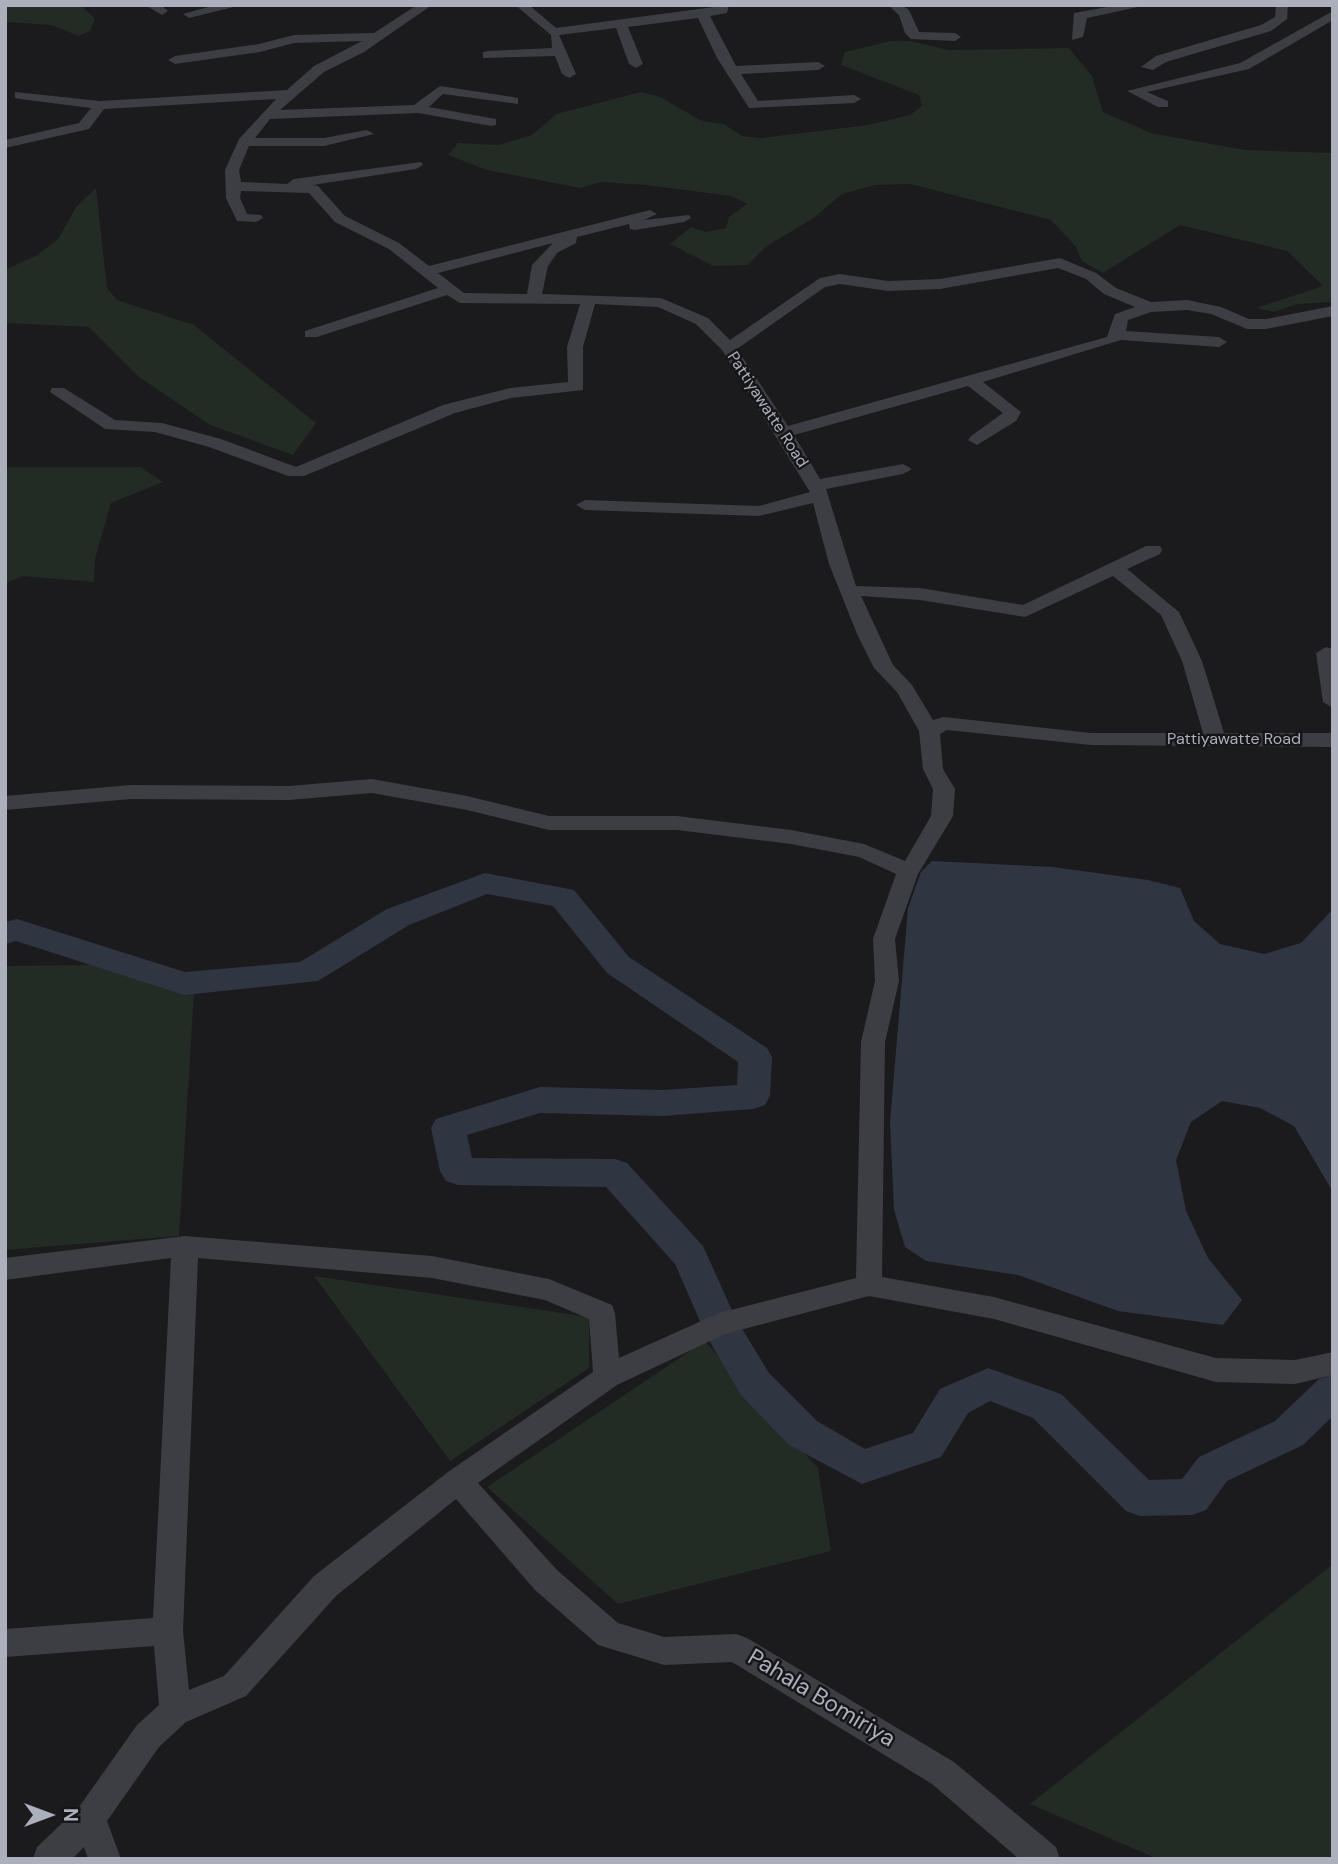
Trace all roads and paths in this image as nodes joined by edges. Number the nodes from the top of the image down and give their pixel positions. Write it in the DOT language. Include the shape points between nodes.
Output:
graph roads {
  1 [pos="236,5"];
  2 [pos="426,5"];
  3 [pos="521,5"];
  4 [pos="723,5"];
  5 [pos="894,5"];
  6 [pos="1141,5"];
  7 [pos="1282,5"];
  8 [pos="189,14"];
  9 [pos="702,14"];
  10 [pos="1333,15"];
  11 [pos="621,24"];
  12 [pos="553,32"];
  13 [pos="377,37"];
  14 [pos="955,37"];
  15 [pos="1077,37"];
  16 [pos="558,52"];
  17 [pos="488,55"];
  18 [pos="175,60"];
  19 [pos="636,64"];
  20 [pos="818,66"];
  21 [pos="1148,66"];
  22 [pos="735,71"];
  23 [pos="569,74"];
  24 [pos="290,94"];
  25 [pos="20,95"];
  26 [pos="854,99"];
  27 [pos="513,101"];
  28 [pos="1163,104"];
  29 [pos="100,105"];
  30 [pos="418,109"];
  31 [pos="266,115"];
  32 [pos="491,122"];
  33 [pos="368,134"];
  34 [pos="244,142"];
  35 [pos="8,147"];
  36 [pos="416,165"];
  37 [pos="234,186"];
  38 [pos="277,187"];
  39 [pos="650,214"];
  40 [pos="256,218"];
  41 [pos="684,218"];
  42 [pos="427,271"];
  43 [pos="448,290"];
  44 [pos="534,297"];
  45 [pos="589,299"];
  46 [pos="1149,307"];
  47 [pos="1333,311"];
  48 [pos="310,334"];
  49 [pos="1117,335"];
  50 [pos="1219,342"];
  51 [pos="727,347"];
  52 [pos="970,380"];
  53 [pos="58,392"];
  54 [pos="783,433"];
  55 [pos="976,440"];
  56 [pos="903,469"];
  57 [pos="817,490"];
  58 [pos="584,505"];
  59 [pos="1153,550"];
  60 [pos="1114,568"];
  61 [pos="848,593"];
  62 [pos="1326,653"];
  63 [pos="1333,702"];
  64 [pos="929,731"];
  65 [pos="1215,739"];
  66 [pos="1333,740"];
  67 [pos="5,803"];
  68 [pos="908,871"];
  69 [pos="185,1246"];
  70 [pos="5,1269"];
  71 [pos="869,1285"];
  72 [pos="1333,1363"];
  73 [pos="607,1377"];
  74 [pos="458,1481"];
  75 [pos="167,1631"];
  76 [pos="5,1643"];
  77 [pos="175,1711"];
  78 [pos="90,1818"];
  79 [pos="49,1859"];
  80 [pos="105,1859"];
  81 [pos="1044,1859"];
  1 -- 8 [label="street"];
  2 -- 13 [label="street"];
  3 -- 12 [label="street"];
  4 -- 9 [label="street" via="723,10"];
  5 -- 14 [label="street" via="905,13 916,36"];
  6 -- 15 [label="street" via="1078,16 1082,21"];
  7 -- 21 [label="street" via="1280,19 1266,29"];
  9 -- 11 [label="street"];
  9 -- 22 [label="street"];
  10 -- 28 [label="street" via="1244,66 1134,91"];
  11 -- 12 [label="street"];
  11 -- 19 [label="street"];
  12 -- 16 [label="street"];
  13 -- 18 [label="street" via="293,40"];
  13 -- 24 [label="street" via="320,69"];
  16 -- 17 [label="street"];
  16 -- 23 [label="street"];
  20 -- 22 [label="street"];
  22 -- 26 [label="street" via="754,105"];
  24 -- 29 [label="street"];
  24 -- 31 [label="street"];
  25 -- 29 [label="street"];
  27 -- 30 [label="street" via="440,90"];
  29 -- 35 [label="street" via="84,126"];
  30 -- 31 [label="street"];
  30 -- 32 [label="street"];
  31 -- 34 [label="street"];
  33 -- 34 [label="street" via="324,142"];
  34 -- 37 [label="street" via="232,170"];
  36 -- 38 [label="street"];
  37 -- 38 [label="street, Pattiyawatte Road"];
  37 -- 40 [label="street" via="233,198 242,218"];
  38 -- 42 [label="street, Pattiyawatte Road" via="313,189 340,219 394,246"];
  39 -- 42 [label="street"];
  41 -- 44 [label="street" via="571,240 552,250 540,265"];
  42 -- 43 [label="street, Pattiyawatte Road"];
  43 -- 44 [label="street, Pattiyawatte Road" via="473,300"];
  43 -- 48 [label="street"];
  44 -- 45 [label="street, Pattiyawatte Road"];
  45 -- 51 [label="street, Pattiyawatte Road" via="633,300 678,309 702,321"];
  45 -- 53 [label="street" via="575,347 577,386 510,393 449,408 304,471 294,472 156,427 111,425"];
  46 -- 47 [label="street" via="1187,305 1215,310 1247,324"];
  46 -- 49 [label="street" via="1121,317"];
  46 -- 51 [label="street" via="1060,263 940,284 888,286 840,279 820,283"];
  49 -- 50 [label="street"];
  49 -- 52 [label="street" via="1113,340"];
  51 -- 54 [label="street, Pattiyawatte Road"];
  52 -- 54 [label="street"];
  52 -- 55 [label="street" via="1012,412"];
  54 -- 57 [label="street, Pattiyawatte Road"];
  56 -- 57 [label="street"];
  57 -- 58 [label="street" via="777,509 759,511"];
  57 -- 61 [label="street, Pattiyawatte Road"];
  59 -- 60 [label="street"];
  60 -- 61 [label="street" via="1025,611 919,594"];
  60 -- 65 [label="street" via="1169,612 1192,661"];
  61 -- 64 [label="street, Pattiyawatte Road" via="884,668 905,689"];
  62 -- 63 [label="street"];
  64 -- 65 [label="street, Pattiyawatte Road" via="944,723 1091,739"];
  64 -- 68 [label="street" via="933,769 944,789 942,816"];
  65 -- 66 [label="street, Pattiyawatte Road"];
  67 -- 68 [label="street" via="131,792 289,793 372,786 549,823 677,823 791,837 864,851"];
  68 -- 71 [label="street" via="884,939 887,981 873,1042"];
  69 -- 70 [label="street"];
  69 -- 73 [label="street" via="432,1267 549,1290 602,1313"];
  69 -- 75 [label="street"];
  71 -- 72 [label="street" via="994,1308 1216,1370 1295,1372"];
  71 -- 73 [label="street" via="719,1324"];
  73 -- 74 [label="street"];
  74 -- 77 [label="street" via="325,1586 235,1686"];
  74 -- 81 [label="street, Pahala Bomiriya" via="546,1580 609,1636 664,1651 736,1648 943,1773"];
  75 -- 76 [label="street"];
  75 -- 77 [label="street"];
  77 -- 78 [label="street" via="148,1736"];
  78 -- 79 [label="street"];
  78 -- 80 [label="street"];
}
